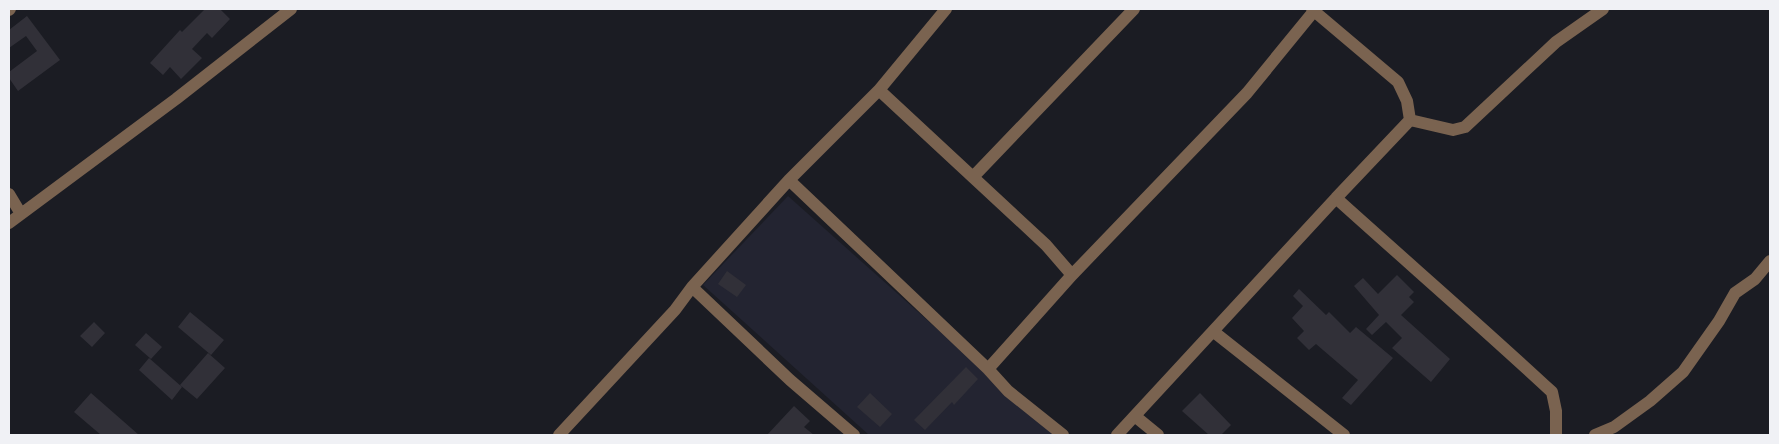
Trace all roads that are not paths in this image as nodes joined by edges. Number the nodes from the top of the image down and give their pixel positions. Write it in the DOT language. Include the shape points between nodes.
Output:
graph roads {
  1 [pos="291,9"];
  2 [pos="946,9"];
  3 [pos="1134,9"];
  4 [pos="1603,9"];
  5 [pos="1313,10"];
  6 [pos="879,90"];
  7 [pos="1410,120"];
  8 [pos="973,178"];
  9 [pos="789,180"];
  10 [pos="9,194"];
  11 [pos="1336,198"];
  12 [pos="21,214"];
  13 [pos="9,223"];
  14 [pos="1770,261"];
  15 [pos="1072,275"];
  16 [pos="692,287"];
  17 [pos="1214,332"];
  18 [pos="988,369"];
  19 [pos="1136,417"];
  20 [pos="559,435"];
  21 [pos="854,435"];
  22 [pos="1063,435"];
  23 [pos="1117,435"];
  24 [pos="1158,435"];
  25 [pos="1344,435"];
  26 [pos="1556,435"];
  27 [pos="1595,435"];
  1 -- 12 [label="street"];
  2 -- 6 [label="street"];
  3 -- 8 [label="street"];
  4 -- 7 [label="street" via="1556,42 1465,127 1453,130"];
  5 -- 7 [label="street" via="1398,82 1407,101"];
  5 -- 15 [label="street" via="1247,93"];
  6 -- 8 [label="street"];
  6 -- 9 [label="street"];
  7 -- 11 [label="street"];
  8 -- 15 [label="street" via="1046,245"];
  9 -- 16 [label="street"];
  9 -- 18 [label="street"];
  10 -- 12 [label="street"];
  11 -- 17 [label="street"];
  11 -- 26 [label="street" via="1552,392"];
  12 -- 13 [label="street"];
  14 -- 27 [label="street" via="1755,279 1735,293 1683,372 1614,427"];
  15 -- 18 [label="street"];
  16 -- 20 [label="street" via="675,310"];
  16 -- 21 [label="street" via="790,380"];
  17 -- 19 [label="street"];
  17 -- 25 [label="street"];
  18 -- 22 [label="street" via="1008,391"];
  19 -- 23 [label="street"];
  19 -- 24 [label="street"];
}
